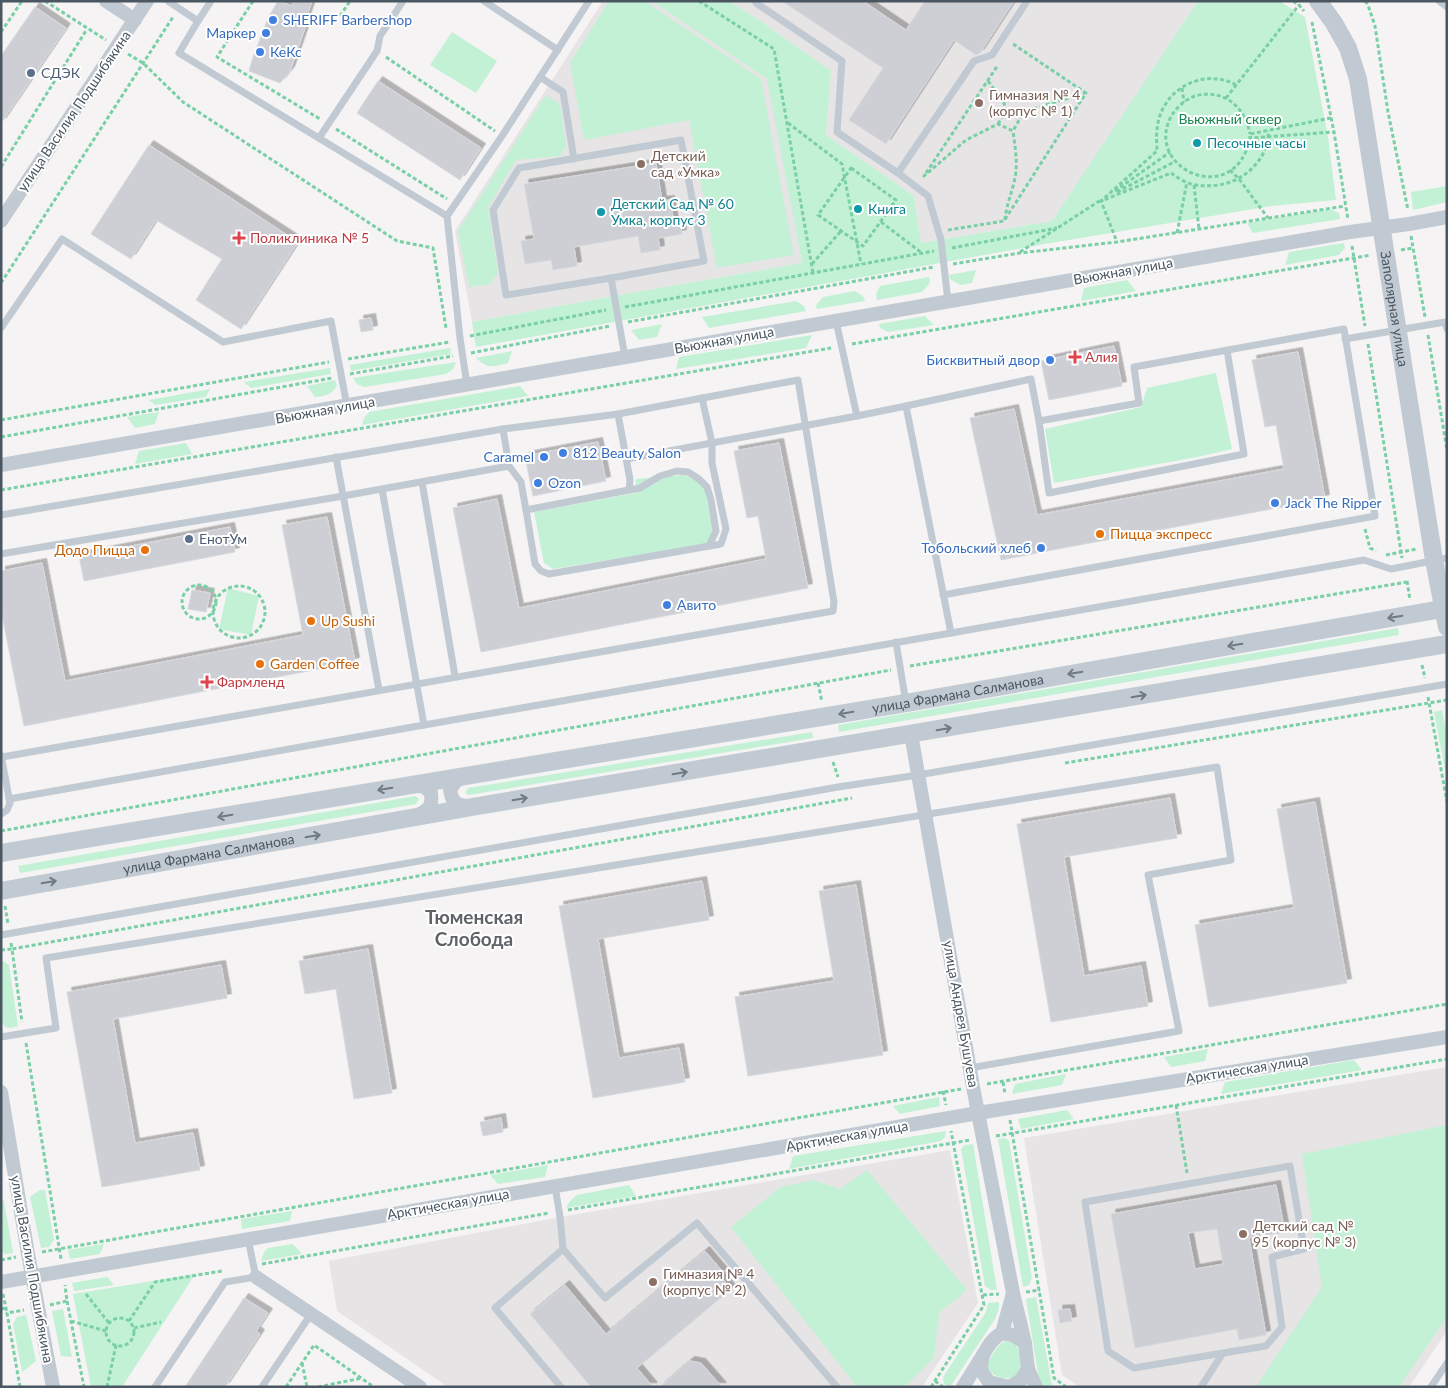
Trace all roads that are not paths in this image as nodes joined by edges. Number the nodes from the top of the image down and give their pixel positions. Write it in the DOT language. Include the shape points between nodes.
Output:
graph roads {
  1 [pos="106,1"];
  2 [pos="147,1"];
  3 [pos="168,1"];
  4 [pos="211,1"];
  5 [pos="404,1"];
  6 [pos="484,1"];
  7 [pos="589,1"];
  8 [pos="757,1"];
  9 [pos="1027,1"];
  10 [pos="1318,1"];
  11 [pos="1439,1"];
  12 [pos="1447,7"];
  13 [pos="135,20"];
  14 [pos="198,21"];
  15 [pos="558,50"];
  16 [pos="540,77"];
  17 [pos="319,138"];
  18 [pos="574,159"];
  19 [pos="898,173"];
  20 [pos="447,216"];
  21 [pos="1447,217"];
  22 [pos="1,221"];
  23 [pos="1382,227"];
  24 [pos="611,278"];
  25 [pos="948,301"];
  26 [pos="836,321"];
  27 [pos="1,328"];
  28 [pos="1398,329"];
  29 [pos="1447,329"];
  30 [pos="1345,339"];
  31 [pos="1227,350"];
  32 [pos="626,357"];
  33 [pos="467,385"];
  34 [pos="702,398"];
  35 [pos="347,406"];
  36 [pos="906,406"];
  37 [pos="618,414"];
  38 [pos="857,416"];
  39 [pos="1039,421"];
  40 [pos="806,426"];
  41 [pos="504,429"];
  42 [pos="712,443"];
  43 [pos="336,457"];
  44 [pos="626,459"];
  45 [pos="1,465"];
  46 [pos="509,466"];
  47 [pos="422,482"];
  48 [pos="382,489"];
  49 [pos="629,490"];
  50 [pos="343,496"];
  51 [pos="526,510"];
  52 [pos="1,515"];
  53 [pos="709,546"];
  54 [pos="1,554"];
  55 [pos="1438,555"];
  56 [pos="943,594"];
  57 [pos="1445,608"];
  58 [pos="1447,627"];
  59 [pos="951,633"];
  60 [pos="896,642"];
  61 [pos="1447,644"];
  62 [pos="454,676"];
  63 [pos="416,684"];
  64 [pos="1447,684"];
  65 [pos="379,690"];
  66 [pos="906,703"];
  67 [pos="424,725"];
  68 [pos="911,734"];
  69 [pos="2,756"];
  70 [pos="468,775"];
  71 [pos="918,775"];
  72 [pos="410,785"];
  73 [pos="10,799"];
  74 [pos="472,807"];
  75 [pos="1,814"];
  76 [pos="926,814"];
  77 [pos="416,817"];
  78 [pos="1,853"];
  79 [pos="2,891"];
  80 [pos="1,935"];
  81 [pos="1,1037"];
  82 [pos="1447,1037"];
  83 [pos="970,1068"];
  84 [pos="1,1092"];
  85 [pos="978,1113"];
  86 [pos="556,1186"];
  87 [pos="248,1239"];
  88 [pos="563,1249"];
  89 [pos="255,1271"];
  90 [pos="32,1276"];
  91 [pos="1,1282"];
  92 [pos="1013,1293"];
  93 [pos="311,1314"];
  94 [pos="1002,1333"];
  95 [pos="1025,1344"];
  96 [pos="1223,1353"];
  97 [pos="983,1355"];
  98 [pos="1447,1363"];
  99 [pos="1028,1369"];
  100 [pos="983,1384"];
  101 [pos="53,1387"];
  102 [pos="155,1387"];
  103 [pos="262,1387"];
  104 [pos="420,1387"];
  105 [pos="561,1387"];
  106 [pos="837,1387"];
  107 [pos="963,1387"];
  108 [pos="1009,1387"];
  109 [pos="1036,1387"];
  110 [pos="1202,1387"];
  111 [pos="1431,1387"];
  1 -- 13 [label="street"];
  2 -- 13 [label="street, улица Василия Подшибякина"];
  3 -- 14 [label="lane"];
  4 -- 14 [label="lane"];
  5 -- 17 [label="lane" via="380,36 377,52"];
  6 -- 15 [label="lane"];
  7 -- 15 [label="lane"];
  8 -- 19 [label="lane" via="842,61 836,132"];
  9 -- 19 [label="lane" via="992,55 974,61"];
  10 -- 23 [label="street, Заполярная улица" via="1348,48 1358,78"];
  11 -- 12 [label="lane"];
  13 -- 22 [label="street, улица Василия Подшибякина"];
  14 -- 17 [label="lane" via="179,52"];
  15 -- 16 [label="lane"];
  16 -- 18 [label="lane" via="563,92"];
  16 -- 20 [label="lane"];
  17 -- 20 [label="lane"];
  18 -- 24 [label="lane" via="519,168 493,210 506,295"];
  18 -- 24 [label="lane" via="682,140 704,261"];
  19 -- 25 [label="lane" via="928,196 942,249"];
  20 -- 33 [label="lane"];
  21 -- 23 [label="street, Вьюжная улица"];
  23 -- 25 [label="street, Вьюжная улица"];
  23 -- 28 [label="street, Заполярная улица"];
  24 -- 32 [label="lane"];
  25 -- 26 [label="street, Вьюжная улица"];
  26 -- 32 [label="street, Вьюжная улица"];
  26 -- 38 [label="lane"];
  27 -- 35 [label="lane" via="62,239 223,342 331,321"];
  28 -- 29 [label="lane" via="1445,322"];
  28 -- 30 [label="lane"];
  28 -- 55 [label="street, Заполярная улица"];
  30 -- 31 [label="lane" via="1344,329"];
  30 -- 56 [label="lane" via="1375,516"];
  31 -- 39 [label="lane" via="1134,366 1139,403"];
  31 -- 39 [label="lane" via="1244,454 1049,493"];
  32 -- 33 [label="street, Вьюжная улица"];
  33 -- 35 [label="street, Вьюжная улица"];
  34 -- 37 [label="lane"];
  34 -- 40 [label="lane" via="798,380"];
  34 -- 42 [label="lane"];
  35 -- 45 [label="street, Вьюжная улица"];
  36 -- 38 [label="lane"];
  36 -- 39 [label="lane" via="1031,379"];
  36 -- 56 [label="lane"];
  37 -- 41 [label="lane"];
  37 -- 44 [label="lane"];
  38 -- 40 [label="lane"];
  40 -- 42 [label="lane"];
  40 -- 62 [label="lane" via="833,611"];
  41 -- 43 [label="lane"];
  41 -- 46 [label="lane"];
  42 -- 44 [label="lane"];
  42 -- 53 [label="lane" via="712,463 726,529 721,544"];
  43 -- 50 [label="lane"];
  43 -- 52 [label="lane"];
  44 -- 49 [label="lane"];
  46 -- 47 [label="lane"];
  46 -- 51 [label="lane" via="521,482"];
  47 -- 48 [label="lane"];
  47 -- 62 [label="lane"];
  48 -- 50 [label="lane"];
  48 -- 63 [label="lane"];
  49 -- 51 [label="lane"];
  49 -- 53 [label="lane" via="677,471 688,472 699,479 707,487 716,530"];
  50 -- 54 [label="lane"];
  50 -- 65 [label="lane"];
  51 -- 53 [label="lane" via="535,564 549,574"];
  55 -- 57 [label="street, Заполярная улица"];
  55 -- 59 [label="lane" via="1391,569 1364,560"];
  56 -- 59 [label="lane"];
  57 -- 58 [label="street, Заполярная улица"];
  57 -- 66 [label="street, улица Фармана Салманова, one-way"];
  59 -- 60 [label="lane"];
  60 -- 66 [label="lane"];
  60 -- 67 [label="lane"];
  68 -- 61 [label="street, улица Фармана Салманова, one-way"];
  62 -- 63 [label="lane"];
  63 -- 65 [label="lane"];
  63 -- 67 [label="lane"];
  64 -- 71 [label="lane"];
  65 -- 69 [label="lane"];
  66 -- 70 [label="street, улица Фармана Салманова, one-way"];
  67 -- 73 [label="lane"];
  68 -- 71 [label="street, улица Андрея Бушуева"];
  74 -- 68 [label="street, улица Фармана Салманова, one-way"];
  69 -- 73 [label="lane"];
  70 -- 72 [label="street, улица Фармана Салманова"];
  70 -- 74 [label="street" via="455,782 450,790 457,804"];
  71 -- 76 [label="street, улица Андрея Бушуева"];
  71 -- 80 [label="lane"];
  72 -- 77 [label="street" via="425,787 431,793 429,809"];
  72 -- 78 [label="street, улица Фармана Салманова, one-way"];
  73 -- 75 [label="lane" via="9,807"];
  74 -- 77 [label="street, улица Фармана Салманова"];
  76 -- 81 [label="lane" via="46,958 56,1028"];
  76 -- 83 [label="street, улица Андрея Бушуева"];
  76 -- 83 [label="lane" via="1216,766 1231,860 1148,875 1179,1031"];
  79 -- 77 [label="street, улица Фармана Салманова, one-way"];
  82 -- 85 [label="street, Арктическая улица"];
  83 -- 85 [label="street, улица Андрея Бушуева"];
  84 -- 90 [label="street, улица Василия Подшибякина"];
  85 -- 86 [label="street, Арктическая улица"];
  85 -- 92 [label="street, улица Андрея Бушуева"];
  86 -- 87 [label="street, Арктическая улица"];
  86 -- 88 [label="lane"];
  87 -- 89 [label="lane"];
  87 -- 90 [label="street, Арктическая улица"];
  88 -- 105 [label="lane" via="495,1308"];
  88 -- 106 [label="lane" via="605,1298 698,1223"];
  89 -- 93 [label="street"];
  89 -- 102 [label="lane" via="225,1282"];
  90 -- 91 [label="street, Арктическая улица"];
  90 -- 101 [label="street, улица Василия Подшибякина"];
  92 -- 94 [label="street"];
  92 -- 95 [label="street, улица Андрея Бушуева"];
  93 -- 103 [label="lane"];
  93 -- 104 [label="street"];
  94 -- 95 [label="street" via="1013,1335"];
  94 -- 97 [label="street" via="995,1337"];
  95 -- 99 [label="street"];
  96 -- 96 [label="lane" via="1134,1368 1108,1351 1084,1202 1290,1166 1304,1249 1272,1256 1282,1327 1266,1346"];
  96 -- 110 [label="lane"];
  97 -- 100 [label="street"];
  97 -- 107 [label="street"];
  98 -- 111 [label="lane"];
  99 -- 108 [label="street" via="1021,1380"];
  99 -- 109 [label="street"];
  100 -- 108 [label="street"];
}
